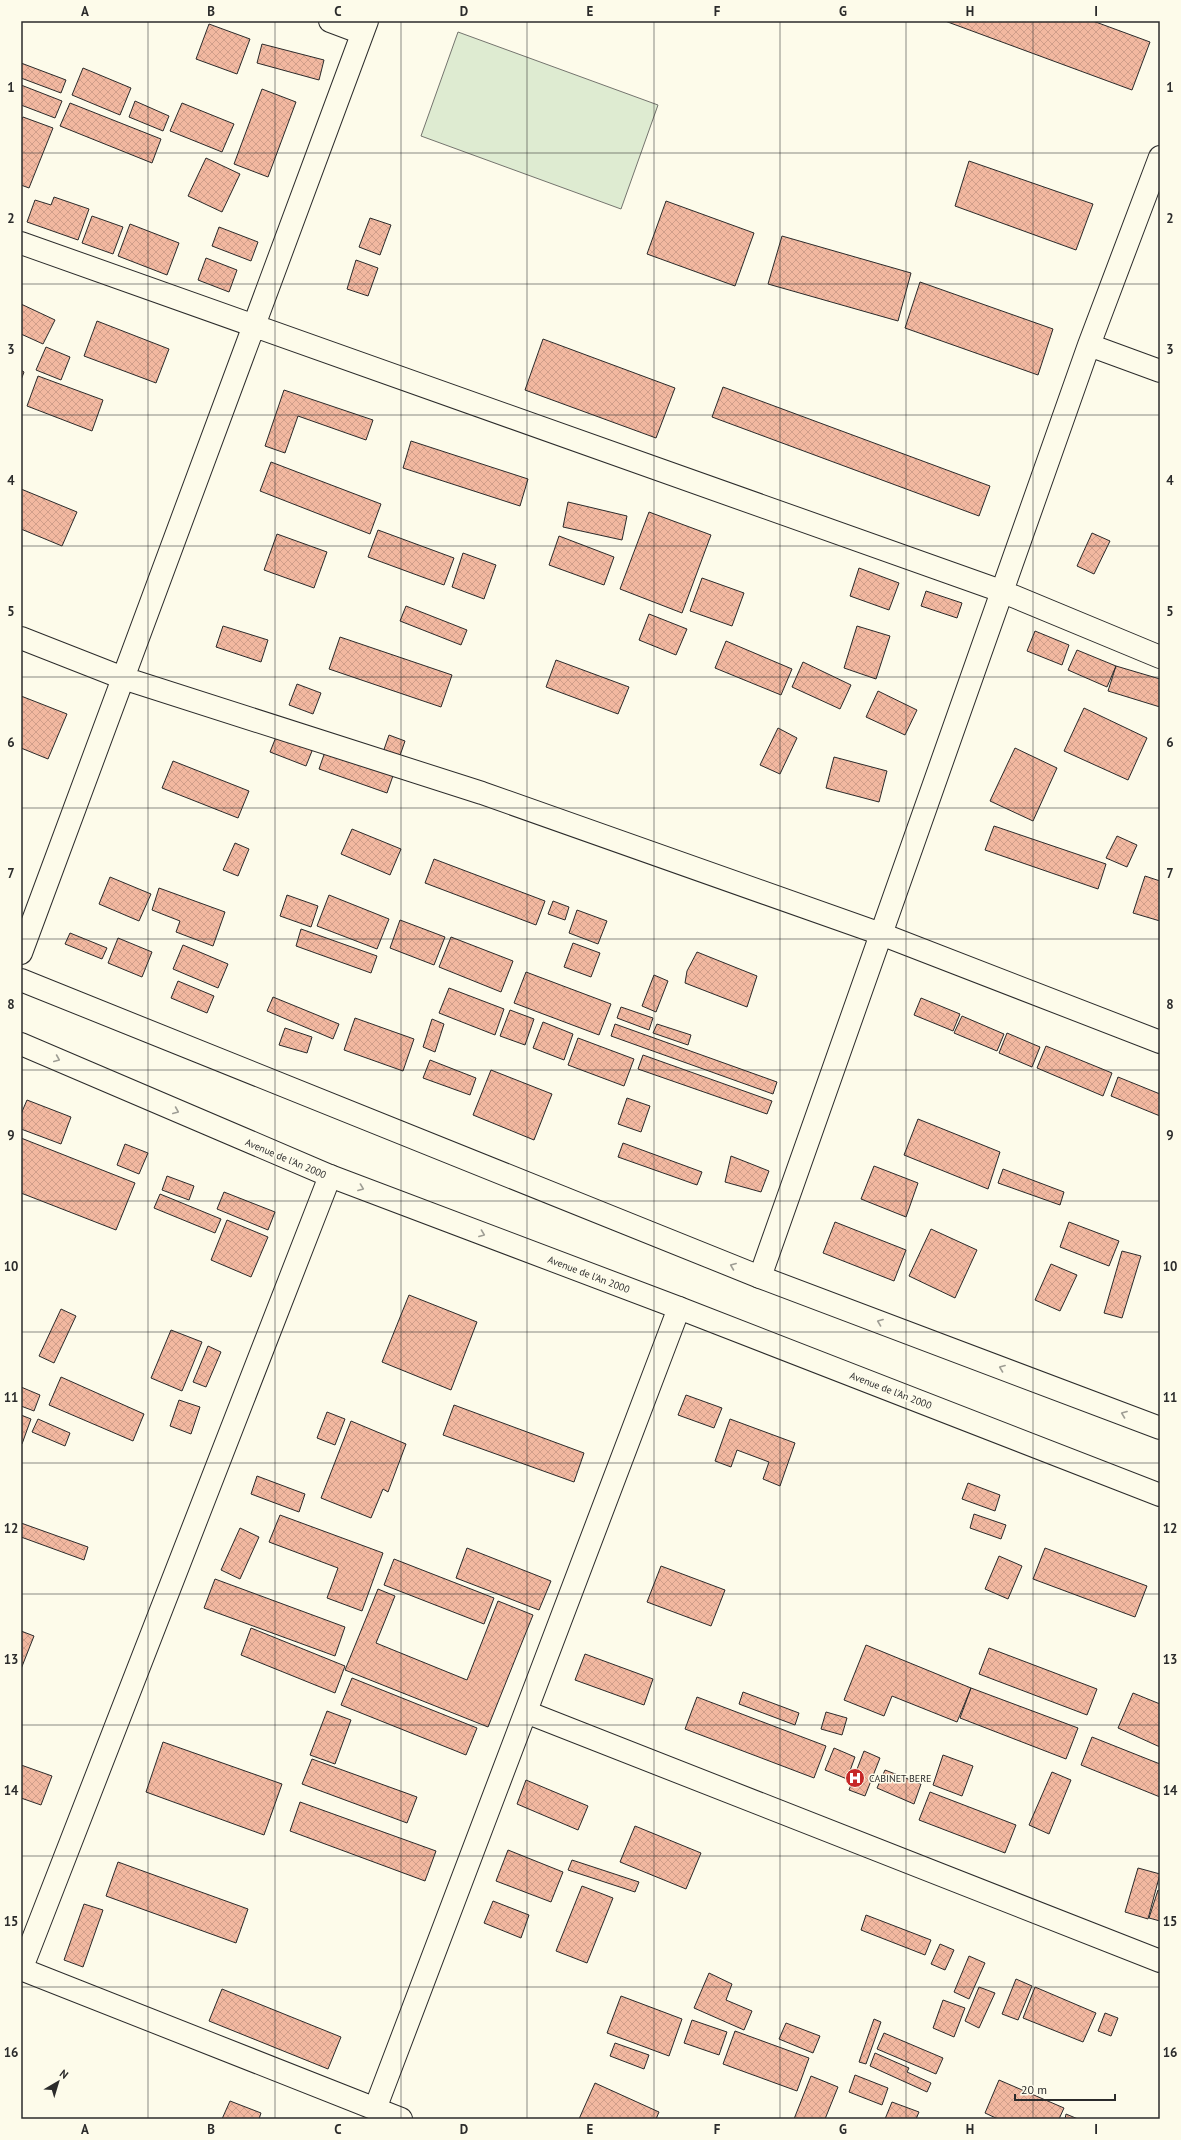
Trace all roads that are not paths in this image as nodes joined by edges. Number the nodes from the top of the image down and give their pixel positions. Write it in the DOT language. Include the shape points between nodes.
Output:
graph roads {
  1 [pos="330,21"];
  2 [pos="365,27"];
  3 [pos="1160,157"];
  4 [pos="21,243"];
  5 [pos="254,326"];
  6 [pos="1089,345"];
  7 [pos="1160,371"];
  8 [pos="1001,591"];
  9 [pos="21,638"];
  10 [pos="1160,657"];
  11 [pos="123,678"];
  12 [pos="881,934"];
  13 [pos="21,953"];
  14 [pos="21,980"];
  15 [pos="1160,1042"];
  16 [pos="21,1044"];
  17 [pos="330,1176"];
  18 [pos="760,1277"];
  19 [pos="679,1308"];
  20 [pos="1160,1428"];
  21 [pos="1160,1495"];
  22 [pos="526,1712"];
  23 [pos="1160,1961"];
  24 [pos="21,1969"];
  25 [pos="375,2109"];
  26 [pos="401,2119"];
  1 -- 2 [label="street"];
  2 -- 5 [label="street"];
  3 -- 6 [label="street"];
  4 -- 5 [label="street"];
  5 -- 8 [label="street"];
  5 -- 11 [label="street"];
  6 -- 7 [label="street"];
  6 -- 8 [label="street"];
  8 -- 10 [label="street"];
  8 -- 12 [label="street"];
  9 -- 11 [label="street"];
  11 -- 12 [label="street" via="482,794"];
  11 -- 13 [label="street"];
  12 -- 15 [label="street"];
  12 -- 18 [label="street"];
  18 -- 14 [label="street, one-way"];
  16 -- 17 [label="street, Avenue de l'An 2000, one-way"];
  17 -- 19 [label="street, Avenue de l'An 2000, one-way"];
  17 -- 24 [label="street"];
  20 -- 18 [label="street, one-way"];
  19 -- 21 [label="street, Avenue de l'An 2000"];
  19 -- 22 [label="street"];
  22 -- 23 [label="street"];
  22 -- 25 [label="street"];
  24 -- 25 [label="street"];
  25 -- 26 [label="street"];
}
